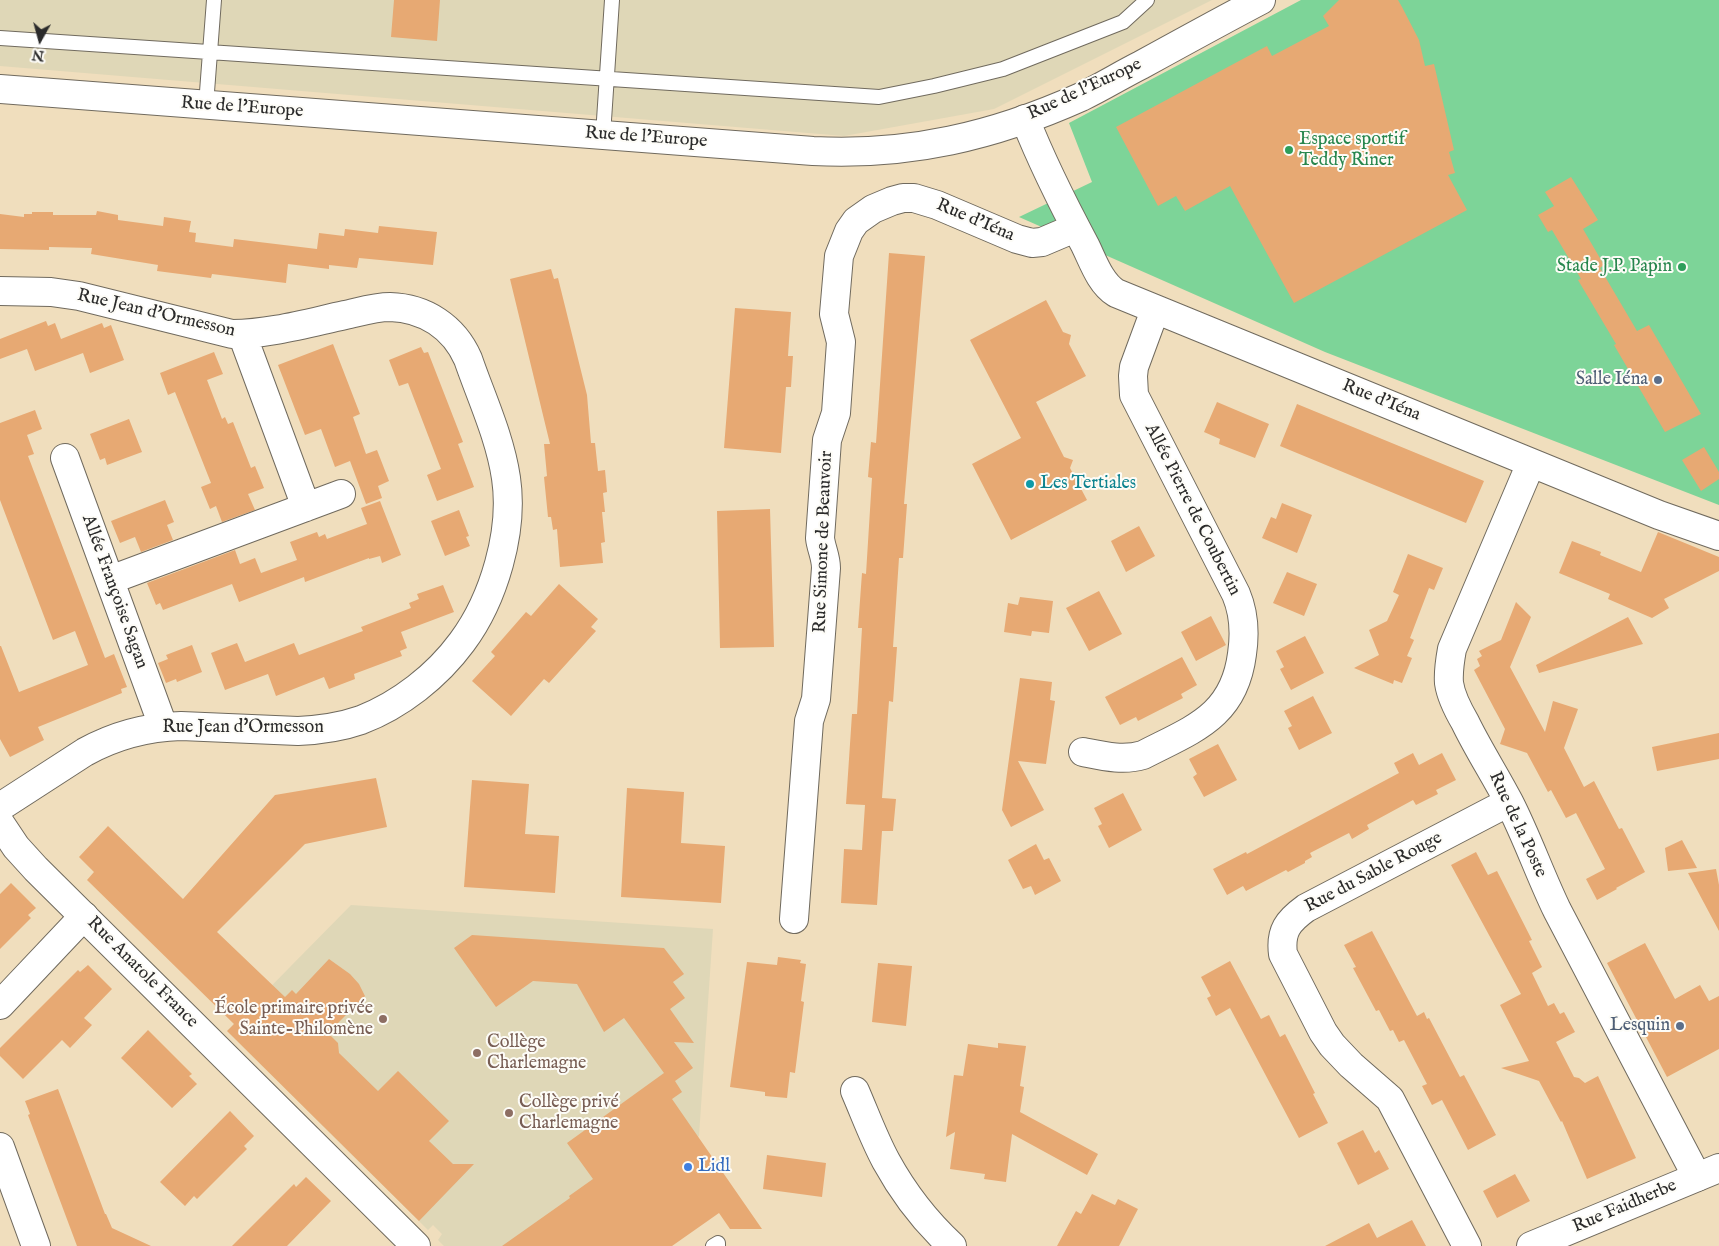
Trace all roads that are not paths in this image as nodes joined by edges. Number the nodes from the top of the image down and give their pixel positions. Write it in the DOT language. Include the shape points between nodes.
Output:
graph roads {
  1 [pos="214,0"];
  2 [pos="612,0"];
  3 [pos="1148,0"];
  4 [pos="1261,0"];
  5 [pos="0,38"];
  6 [pos="210,52"];
  7 [pos="606,78"];
  8 [pos="0,89"];
  9 [pos="206,105"];
  10 [pos="1025,119"];
  11 [pos="602,135"];
  12 [pos="873,209"];
  13 [pos="1075,228"];
  14 [pos="0,291"];
  15 [pos="1155,310"];
  16 [pos="242,334"];
  17 [pos="65,458"];
  18 [pos="1531,463"];
  19 [pos="341,494"];
  20 [pos="306,507"];
  21 [pos="1719,536"];
  22 [pos="110,580"];
  23 [pos="163,726"];
  24 [pos="1083,752"];
  25 [pos="1509,802"];
  26 [pos="0,807"];
  27 [pos="0,823"];
  28 [pos="84,916"];
  29 [pos="794,919"];
  30 [pos="0,1005"];
  31 [pos="855,1091"];
  32 [pos="0,1147"];
  33 [pos="1708,1172"];
  34 [pos="36,1246"];
  35 [pos="416,1246"];
  36 [pos="713,1246"];
  37 [pos="718,1246"];
  38 [pos="952,1246"];
  39 [pos="1467,1246"];
  40 [pos="1531,1246"];
  1 -- 6 [label="lane"];
  2 -- 7 [label="lane"];
  3 -- 7 [label="lane" via="1123,22 1003,69 879,97"];
  4 -- 10 [label="street, Rue de l'Europe" via="1082,96"];
  5 -- 6 [label="lane"];
  6 -- 7 [label="lane"];
  6 -- 9 [label="lane"];
  7 -- 11 [label="lane"];
  8 -- 9 [label="street, Rue de l'Europe"];
  9 -- 11 [label="street, Rue de l'Europe"];
  10 -- 11 [label="street, Rue de l'Europe" via="924,147 877,151 813,151"];
  10 -- 13 [label="street, Rue d'Iéna"];
  12 -- 13 [label="street, Rue d'Iéna" via="903,198 914,198 937,204 1036,244"];
  12 -- 29 [label="street, Rue Simone de Beauvoir" via="849,231 839,256 834,314 841,342 836,413 827,440 820,538 826,568 816,700 809,721"];
  13 -- 15 [label="street, Rue d'Iéna" via="1111,290"];
  14 -- 16 [label="street, Rue Jean d'Ormesson" via="79,296 224,333"];
  15 -- 18 [label="street, Rue d'Iéna"];
  15 -- 24 [label="street, Allée Pierre de Coubertin" via="1134,367 1134,395 1241,605 1244,647 1228,697 1221,708 1200,726 1134,758"];
  16 -- 20 [label="street"];
  16 -- 23 [label="street, Rue Jean d'Ormesson" via="379,308 414,311 441,324 462,346 499,449 507,492 504,543 490,589 462,642 428,678 380,711 346,724 315,730"];
  17 -- 22 [label="street, Allée Françoise Sagan"];
  18 -- 21 [label="street, Rue d'Iéna"];
  18 -- 25 [label="street, Rue de la Poste" via="1452,649 1448,666 1455,703"];
  19 -- 20 [label="street"];
  20 -- 22 [label="street"];
  22 -- 23 [label="street, Allée Françoise Sagan"];
  23 -- 26 [label="street, Rue Jean d'Ormesson" via="127,734 97,746"];
  25 -- 33 [label="street, Rue de la Poste" via="1557,910"];
  25 -- 39 [label="street, Rue du Sable Rouge" via="1306,908 1294,917 1281,941 1283,954 1323,1032 1341,1055 1390,1099"];
  27 -- 28 [label="street, Rue Anatole France" via="26,858"];
  28 -- 30 [label="street"];
  28 -- 35 [label="street, Rue Anatole France"];
  31 -- 38 [label="street" via="886,1161 901,1186"];
  32 -- 34 [label="street"];
  33 -- 40 [label="street, Rue Faidherbe"];
  36 -- 37 [label="lane" via="718,1243"];
}
